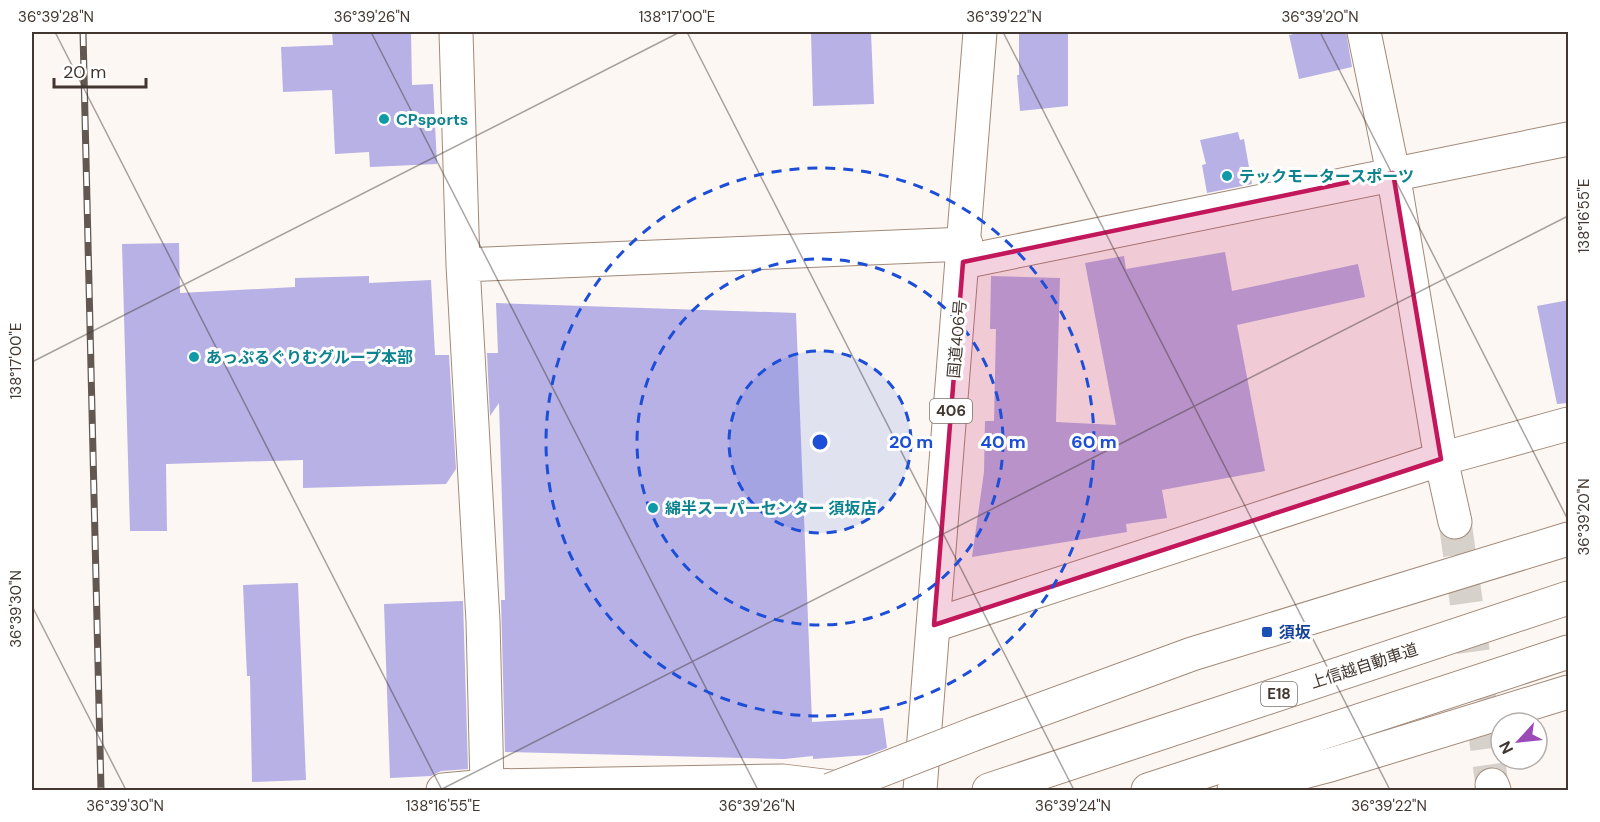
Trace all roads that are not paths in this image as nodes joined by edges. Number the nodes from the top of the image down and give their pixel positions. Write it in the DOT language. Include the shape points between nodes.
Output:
graph roads {
  1 [pos="456,32"];
  2 [pos="981,32"];
  3 [pos="1365,32"];
  4 [pos="1569,139"];
  5 [pos="1393,173"];
  6 [pos="964,253"];
  7 [pos="463,265"];
  8 [pos="1569,424"];
  9 [pos="1441,459"];
  10 [pos="1455,522"];
  11 [pos="1569,539"];
  12 [pos="1569,598"];
  13 [pos="934,625"];
  14 [pos="1569,652"];
  15 [pos="1569,692"];
  16 [pos="487,786"];
  17 [pos="443,790"];
  18 [pos="830,790"];
  19 [pos="856,790"];
  20 [pos="920,790"];
  21 [pos="989,790"];
  22 [pos="1148,790"];
  23 [pos="1234,790"];
  1 -- 7 [label="main road"];
  2 -- 6 [label="main road, 国道406号 / 406"];
  3 -- 5 [label="main road"];
  4 -- 5 [label="main road"];
  5 -- 6 [label="main road"];
  5 -- 9 [label="main road"];
  6 -- 7 [label="main road"];
  6 -- 13 [label="main road, 国道406号 / 406"];
  7 -- 16 [label="main road" via="483,621"];
  8 -- 9 [label="main road"];
  9 -- 10 [label="main road"];
  9 -- 13 [label="main road"];
  11 -- 18 [label="main road, bridge" via="1192,654"];
  12 -- 21 [label="main road, 上信越自動車道 / E18"];
  13 -- 20 [label="main road, 国道406号 / 406"];
  14 -- 22 [label="main road"];
  15 -- 23 [label="main road"];
  16 -- 17 [label="main road"];
  16 -- 19 [label="main road" via="783,781"];
}
